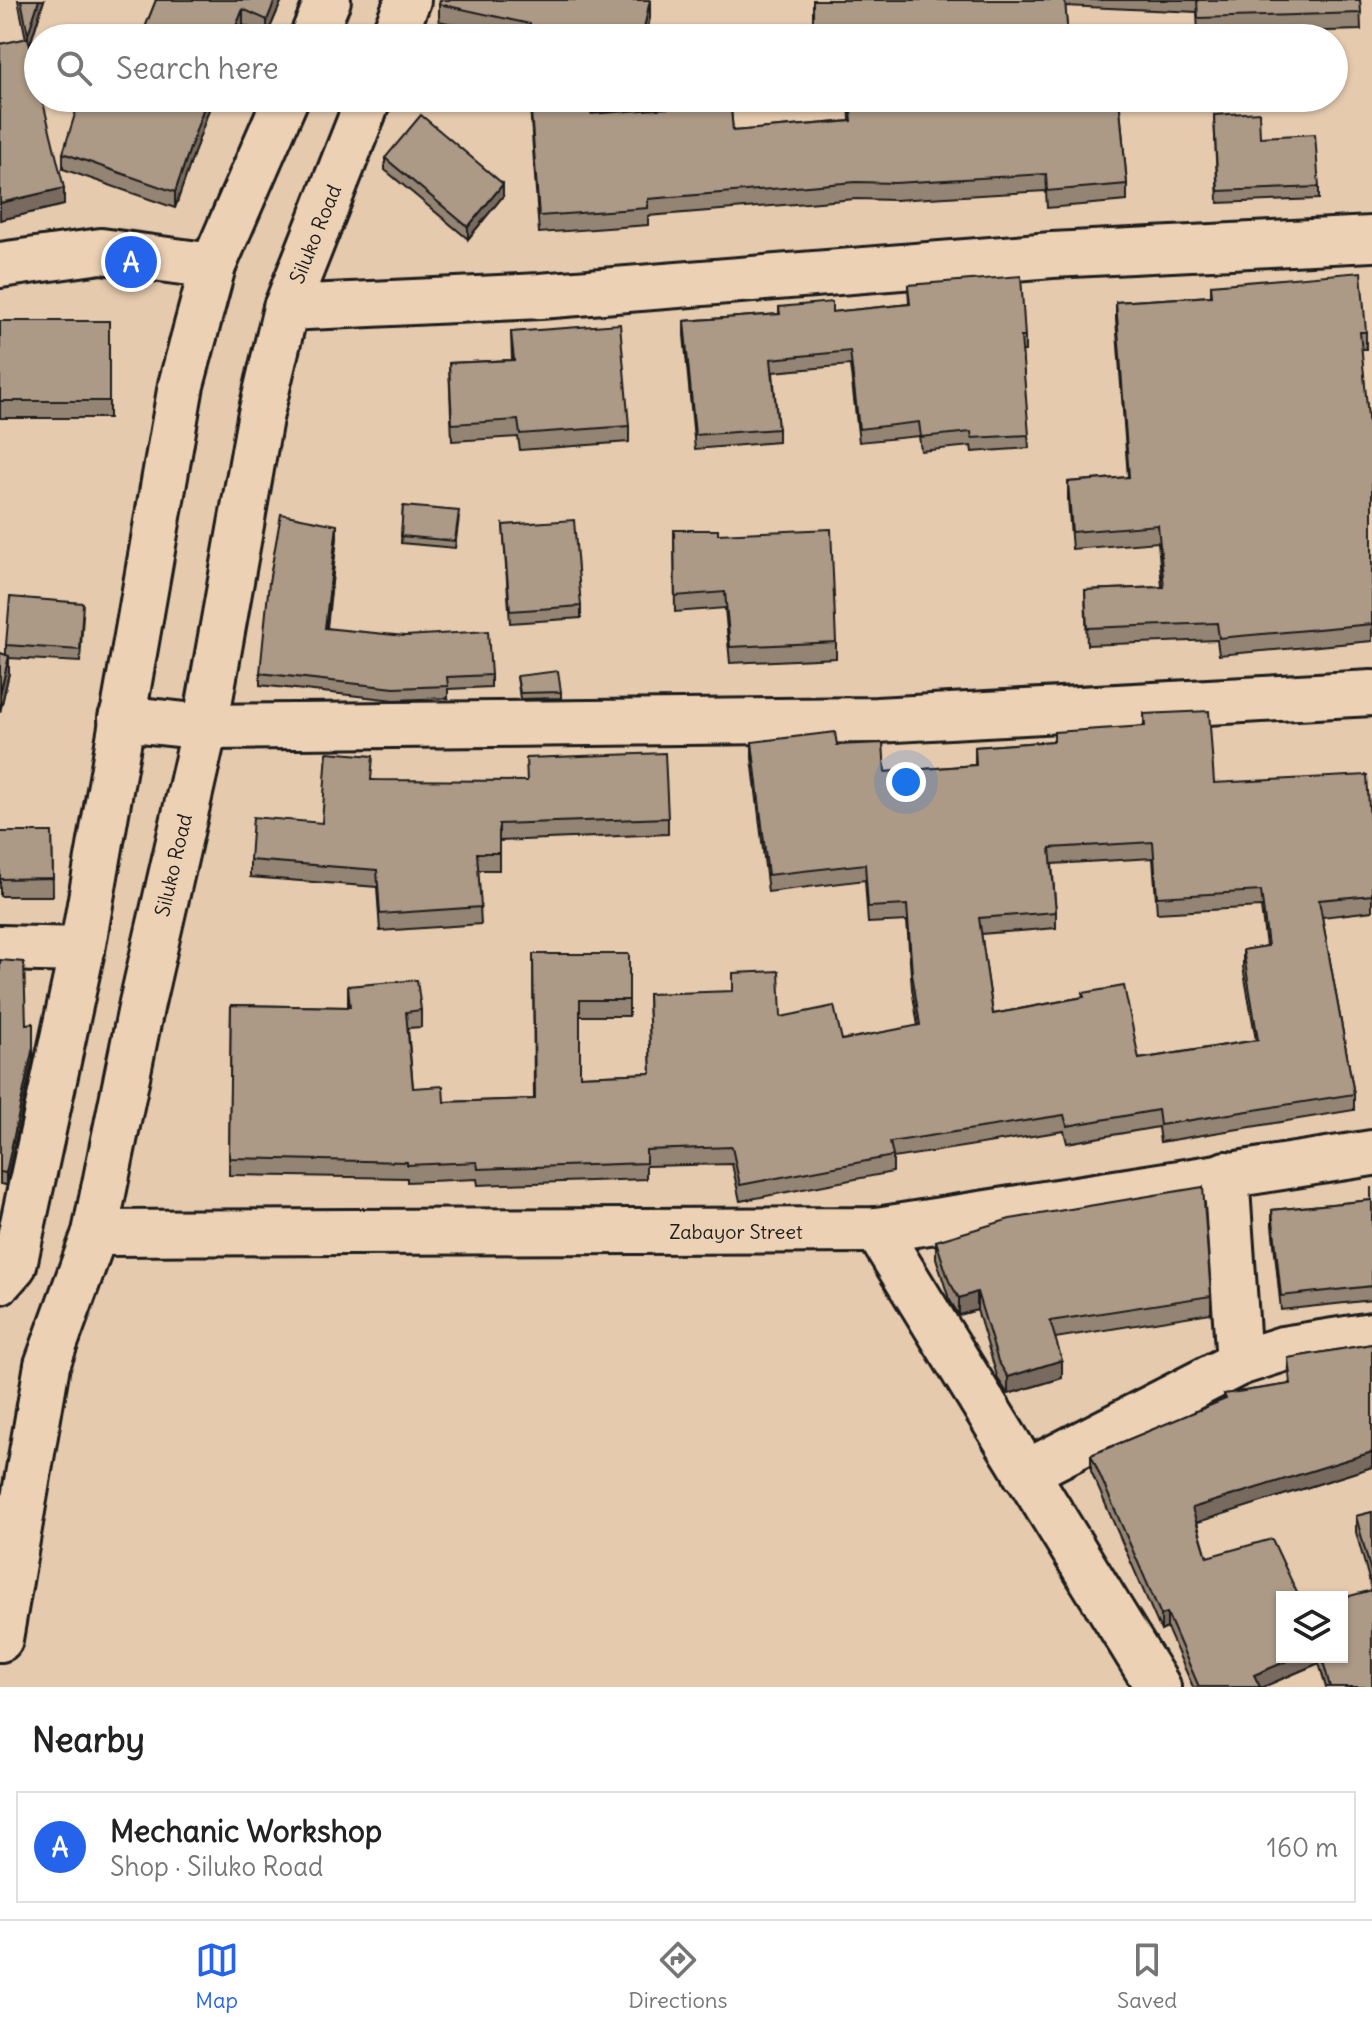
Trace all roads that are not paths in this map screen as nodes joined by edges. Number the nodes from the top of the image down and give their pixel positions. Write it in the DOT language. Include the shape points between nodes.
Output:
graph roads {
  1 [pos="328,0"];
  2 [pos="408,0"];
  3 [pos="318,24"];
  4 [pos="399,24"];
  5 [pos="280,112"];
  6 [pos="363,112"];
  7 [pos="1372,239"];
  8 [pos="0,265"];
  9 [pos="213,266"];
  10 [pos="286,308"];
  11 [pos="1372,693"];
  12 [pos="121,718"];
  13 [pos="205,727"];
  14 [pos="0,948"];
  15 [pos="82,950"];
  16 [pos="1372,1153"];
  17 [pos="1226,1174"];
  18 [pos="877,1230"];
  19 [pos="95,1233"];
  20 [pos="7,1273"];
  21 [pos="1372,1335"];
  22 [pos="1239,1363"];
  23 [pos="1025,1473"];
  24 [pos="0,1639"];
  25 [pos="1158,1687"];
  1 -- 3 [label="street"];
  2 -- 4 [label="street"];
  5 -- 9 [label="street"];
  6 -- 10 [label="street, Siluko Road"];
  7 -- 10 [label="street" via="1052,255 540,296"];
  8 -- 9 [label="street" via="101,251"];
  9 -- 12 [label="street" via="181,385"];
  10 -- 13 [label="street, Siluko Road" via="260,418"];
  11 -- 13 [label="street" via="877,720"];
  12 -- 13 [label="street"];
  12 -- 15 [label="street"];
  13 -- 19 [label="street, Siluko Road"];
  14 -- 15 [label="street"];
  15 -- 20 [label="street"];
  16 -- 17 [label="street, Zabayor Street"];
  17 -- 18 [label="street, Zabayor Street"];
  17 -- 22 [label="street"];
  18 -- 19 [label="street, Zabayor Street"];
  18 -- 23 [label="street"];
  19 -- 24 [label="street, Siluko Road" via="47,1365"];
  21 -- 22 [label="street" via="1283,1349"];
  22 -- 23 [label="street"];
  23 -- 25 [label="street"];
}
